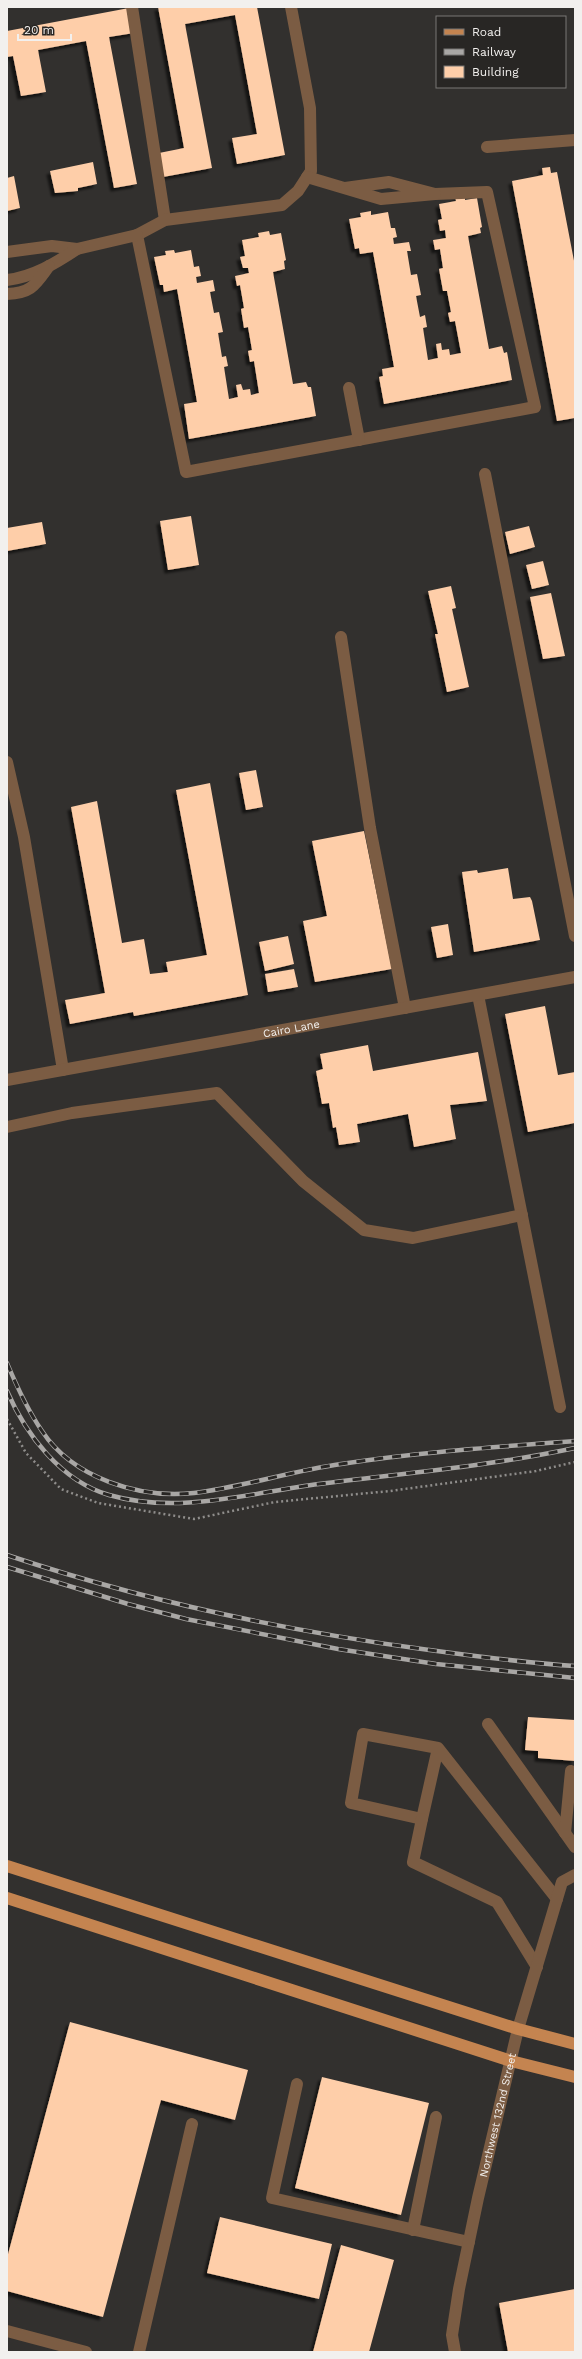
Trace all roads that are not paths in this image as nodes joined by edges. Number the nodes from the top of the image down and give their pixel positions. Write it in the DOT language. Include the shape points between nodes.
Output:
graph roads {
  1 [pos="132,7"];
  2 [pos="291,7"];
  3 [pos="575,140"];
  4 [pos="487,147"];
  5 [pos="307,177"];
  6 [pos="165,220"];
  7 [pos="137,235"];
  8 [pos="77,249"];
  9 [pos="7,252"];
  10 [pos="50,266"];
  11 [pos="7,280"];
  12 [pos="7,294"];
  13 [pos="349,388"];
  14 [pos="359,440"];
  15 [pos="486,474"];
  16 [pos="341,637"];
  17 [pos="7,762"];
  18 [pos="575,936"];
  19 [pos="575,977"];
  20 [pos="478,994"];
  21 [pos="405,1008"];
  22 [pos="63,1070"];
  23 [pos="7,1080"];
  24 [pos="7,1127"];
  25 [pos="522,1215"];
  26 [pos="560,1407"];
  27 [pos="488,1724"];
  28 [pos="438,1748"];
  29 [pos="571,1770"];
  30 [pos="422,1819"];
  31 [pos="565,1833"];
  32 [pos="575,1847"];
  33 [pos="7,1866"];
  34 [pos="575,1875"];
  35 [pos="7,1898"];
  36 [pos="557,1899"];
  37 [pos="537,1967"];
  38 [pos="518,2029"];
  39 [pos="575,2044"];
  40 [pos="511,2061"];
  41 [pos="575,2077"];
  42 [pos="297,2084"];
  43 [pos="436,2118"];
  44 [pos="192,2124"];
  45 [pos="413,2230"];
  46 [pos="468,2242"];
  47 [pos="7,2331"];
  48 [pos="86,2352"];
  49 [pos="139,2352"];
  50 [pos="455,2352"];
  1 -- 6 [label="street"];
  2 -- 5 [label="street" via="310,108 311,171"];
  3 -- 4 [label="street"];
  5 -- 6 [label="street" via="298,191 282,205"];
  5 -- 14 [label="street" via="381,199 487,192 535,407"];
  6 -- 7 [label="street"];
  7 -- 8 [label="street"];
  7 -- 14 [label="street" via="186,472"];
  8 -- 9 [label="street" via="52,246"];
  8 -- 10 [label="street"];
  10 -- 11 [label="street" via="22,278"];
  10 -- 12 [label="street" via="31,289 22,293"];
  13 -- 14 [label="street"];
  15 -- 18 [label="street"];
  16 -- 21 [label="street" via="370,828"];
  17 -- 22 [label="street" via="24,837"];
  19 -- 20 [label="street, Cairo Lane"];
  20 -- 21 [label="street, Cairo Lane"];
  20 -- 25 [label="street"];
  21 -- 22 [label="street, Cairo Lane"];
  22 -- 23 [label="street, Cairo Lane"];
  24 -- 25 [label="street" via="72,1113 217,1093 302,1181 364,1230 413,1238"];
  25 -- 26 [label="street"];
  27 -- 31 [label="street"];
  28 -- 30 [label="street"];
  28 -- 30 [label="street" via="363,1734 351,1802"];
  28 -- 36 [label="street"];
  29 -- 31 [label="street"];
  30 -- 37 [label="street" via="413,1862 497,1902"];
  31 -- 32 [label="street"];
  33 -- 38 [label="main road"];
  34 -- 36 [label="street, Northwest 132nd Street" via="562,1882"];
  35 -- 40 [label="main road"];
  36 -- 37 [label="street, Northwest 132nd Street"];
  37 -- 38 [label="street, Northwest 132nd Street"];
  38 -- 39 [label="main road"];
  38 -- 40 [label="street, Northwest 132nd Street"];
  40 -- 41 [label="main road"];
  40 -- 46 [label="street, Northwest 132nd Street"];
  42 -- 45 [label="street" via="272,2198"];
  43 -- 45 [label="street"];
  44 -- 49 [label="street"];
  45 -- 46 [label="street"];
  46 -- 50 [label="street, Northwest 132nd Street" via="452,2336"];
  47 -- 48 [label="street"];
}
